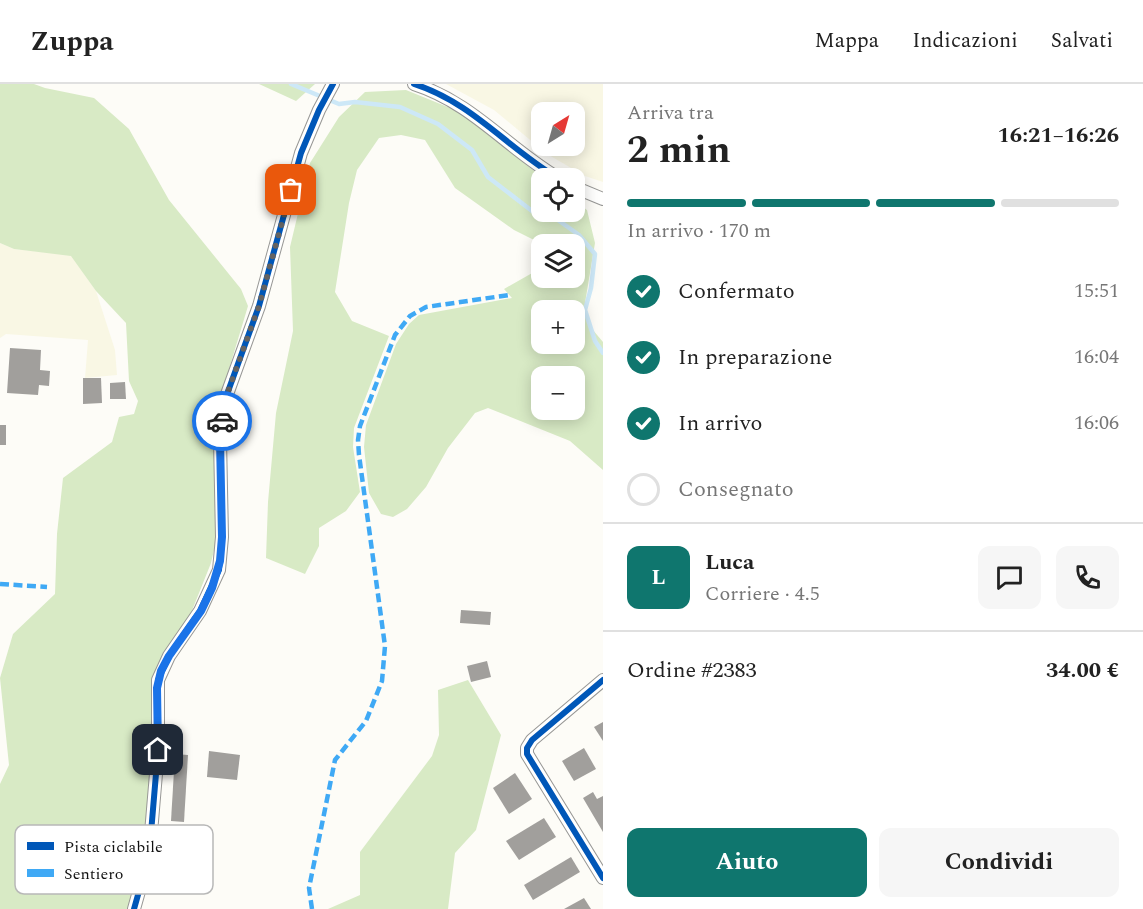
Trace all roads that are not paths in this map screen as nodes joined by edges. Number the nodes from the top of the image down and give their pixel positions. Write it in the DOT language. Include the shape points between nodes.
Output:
graph roads {
  1 [pos="333,84"];
  2 [pos="414,84"];
  3 [pos="545,168"];
  4 [pos="585,192"];
  5 [pos="603,199"];
  6 [pos="603,680"];
  7 [pos="153,825"];
  8 [pos="603,878"];
  9 [pos="138,894"];
  10 [pos="134,909"];
  1 -- 7 [label="street" via="301,153 259,306 226,397 220,440 219,570 201,611 169,656 158,681"];
  2 -- 3 [label="street" via="468,109"];
  4 -- 5 [label="street"];
  6 -- 8 [label="street" via="532,740 527,754"];
  9 -- 10 [label="street"];
}
